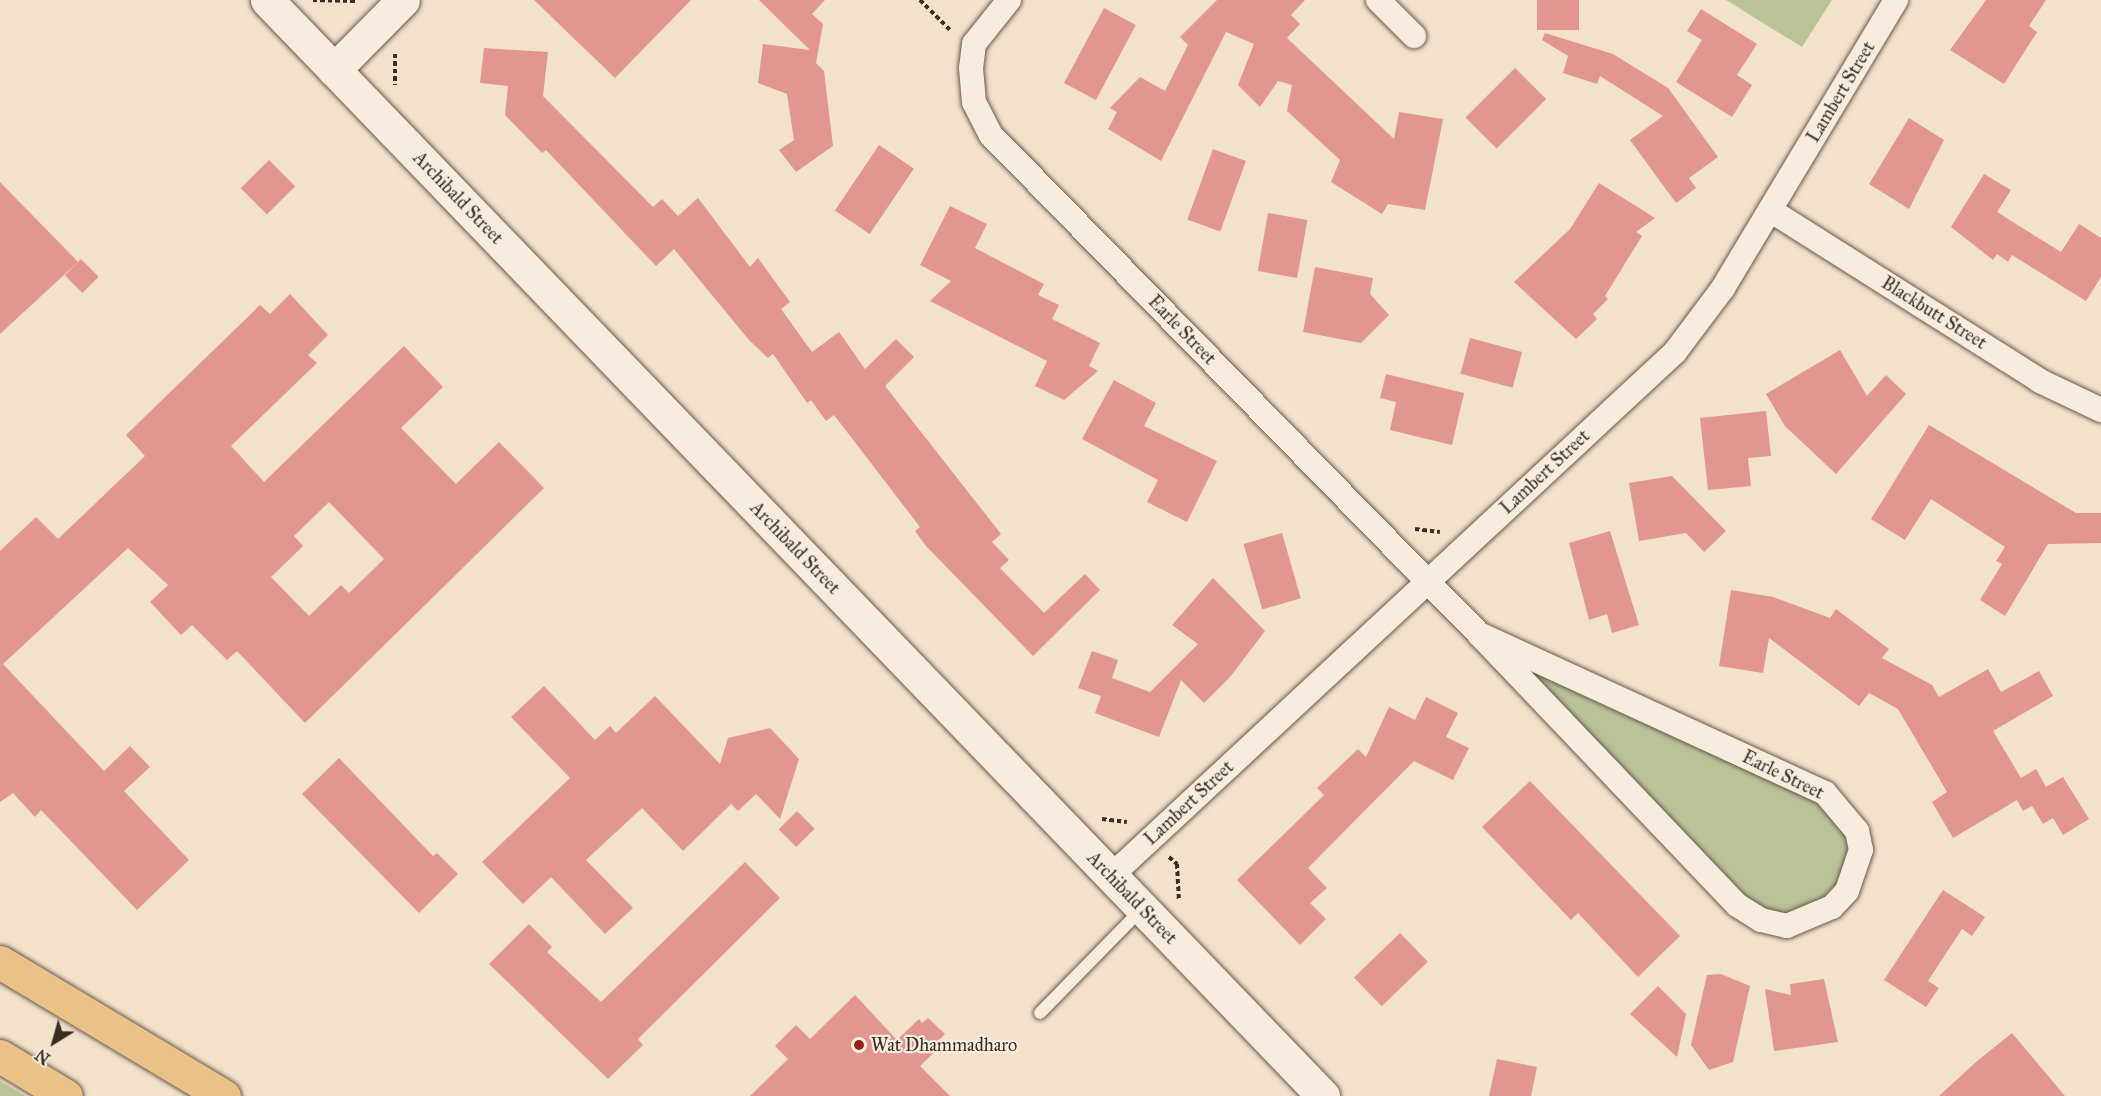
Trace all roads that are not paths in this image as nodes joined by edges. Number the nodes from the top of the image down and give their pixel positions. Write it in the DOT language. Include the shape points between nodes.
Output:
graph roads {
  1 [pos="267,0"];
  2 [pos="403,0"];
  3 [pos="1008,0"];
  4 [pos="1378,0"];
  5 [pos="1896,0"];
  6 [pos="1414,36"];
  7 [pos="334,70"];
  8 [pos="1770,210"];
  9 [pos="2101,410"];
  10 [pos="1428,582"];
  11 [pos="1479,634"];
  12 [pos="1111,876"];
  13 [pos="1142,909"];
  14 [pos="0,962"];
  15 [pos="1040,1013"];
  16 [pos="0,1056"];
  17 [pos="66,1096"];
  18 [pos="224,1096"];
  19 [pos="1323,1096"];
  1 -- 7 [label="street, Archibald Street"];
  2 -- 7 [label="street"];
  3 -- 10 [label="street, Earle Street" via="974,44 974,102 991,135"];
  4 -- 6 [label="street"];
  5 -- 8 [label="street, Lambert Street"];
  7 -- 12 [label="street, Archibald Street"];
  8 -- 9 [label="street, Blackbutt Street" via="2040,381"];
  8 -- 10 [label="street, Lambert Street" via="1723,288 1675,352"];
  10 -- 11 [label="street, Earle Street"];
  10 -- 12 [label="street, Lambert Street"];
  11 -- 11 [label="street, Earle Street" via="1737,905 1761,920 1787,926 1832,907 1847,891 1861,850 1857,831 1825,793"];
  12 -- 13 [label="street, Archibald Street"];
  13 -- 15 [label="lane"];
  13 -- 19 [label="street, Archibald Street"];
  14 -- 18 [label="main road"];
  16 -- 17 [label="main road"];
}
